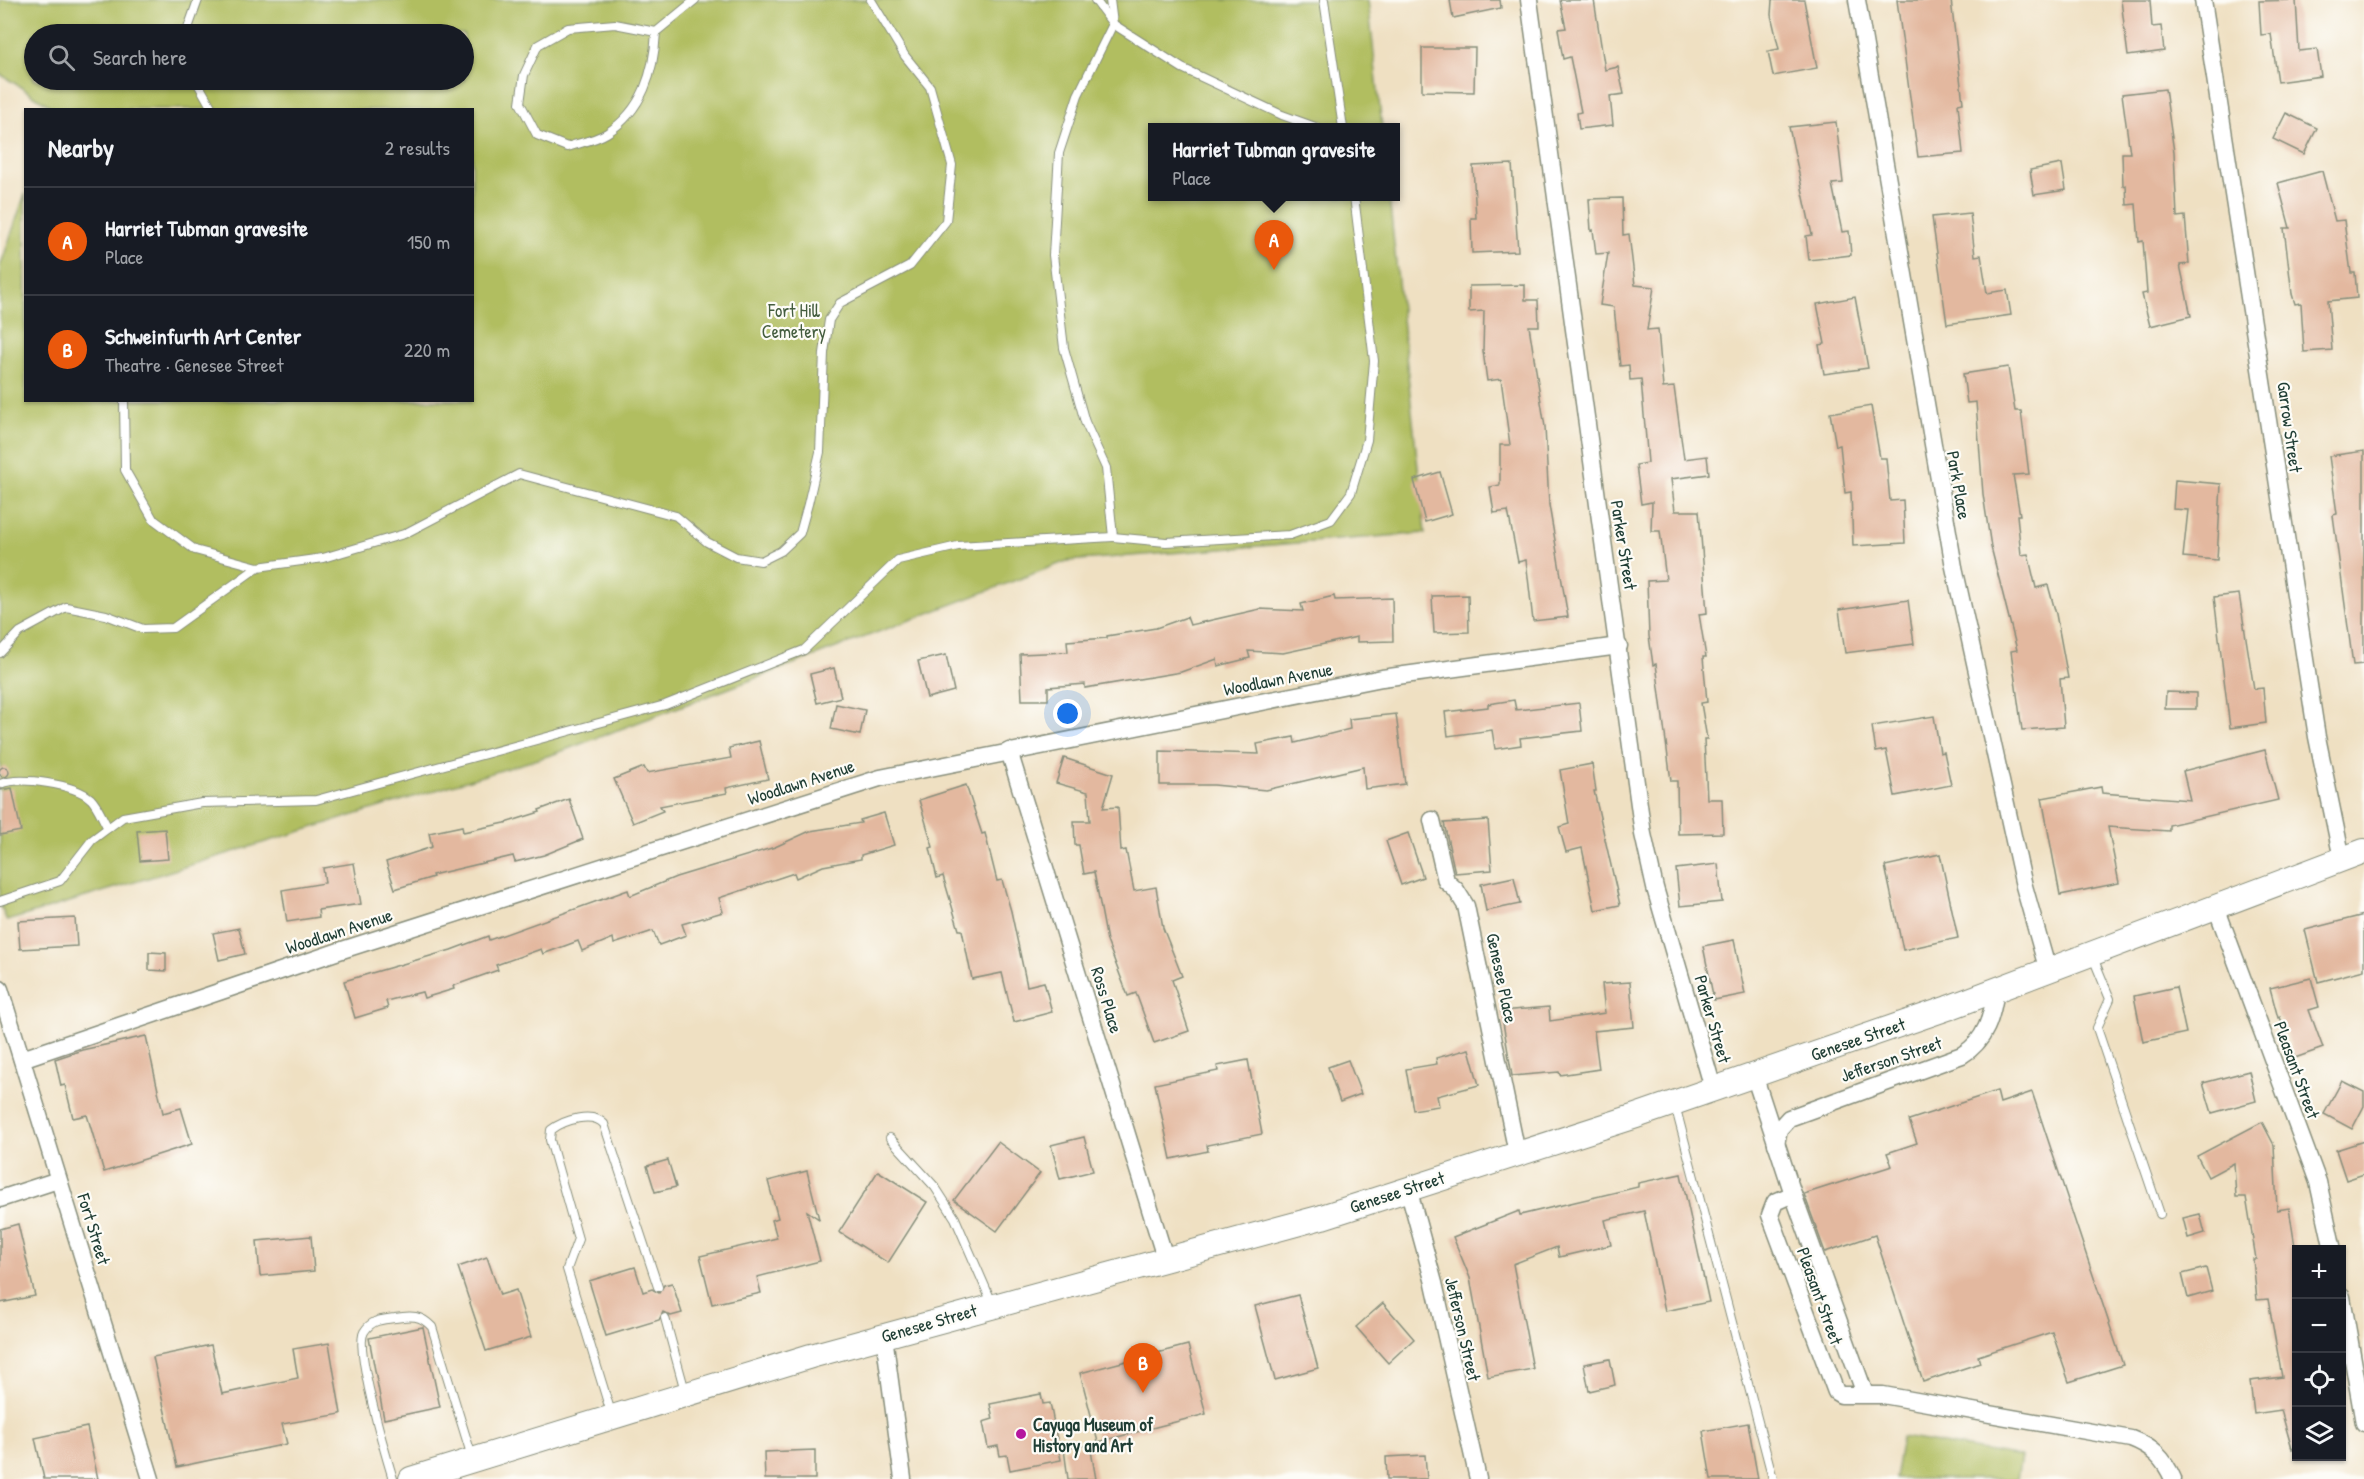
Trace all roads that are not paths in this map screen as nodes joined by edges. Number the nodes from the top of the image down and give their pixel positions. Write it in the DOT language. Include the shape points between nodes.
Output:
graph roads {
  1 [pos="198,0"];
  2 [pos="695,0"];
  3 [pos="871,0"];
  4 [pos="1095,0"];
  5 [pos="1110,0"];
  6 [pos="1324,0"];
  7 [pos="1529,0"];
  8 [pos="1857,0"];
  9 [pos="2203,0"];
  10 [pos="190,24"];
  11 [pos="1113,24"];
  12 [pos="656,32"];
  13 [pos="202,90"];
  14 [pos="212,108"];
  15 [pos="1304,123"];
  16 [pos="1342,123"];
  17 [pos="1355,201"];
  18 [pos="124,402"];
  19 [pos="1113,537"];
  20 [pos="258,567"];
  21 [pos="1619,646"];
  22 [pos="0,652"];
  23 [pos="1010,751"];
  24 [pos="0,784"];
  25 [pos="1432,820"];
  26 [pos="108,828"];
  27 [pos="2353,855"];
  28 [pos="0,901"];
  29 [pos="2216,907"];
  30 [pos="2092,954"];
  31 [pos="2048,971"];
  32 [pos="0,989"];
  33 [pos="1996,990"];
  34 [pos="22,1059"];
  35 [pos="1754,1075"];
  36 [pos="1713,1088"];
  37 [pos="1675,1102"];
  38 [pos="890,1138"];
  39 [pos="1776,1144"];
  40 [pos="1517,1153"];
  41 [pos="58,1180"];
  42 [pos="1408,1188"];
  43 [pos="1793,1194"];
  44 [pos="0,1199"];
  45 [pos="2160,1214"];
  46 [pos="2332,1245"];
  47 [pos="1166,1261"];
  48 [pos="658,1287"];
  49 [pos="2342,1299"];
  50 [pos="994,1305"];
  51 [pos="665,1318"];
  52 [pos="884,1336"];
  53 [pos="1865,1394"];
  54 [pos="686,1395"];
  55 [pos="612,1417"];
  56 [pos="2364,1423"];
  57 [pos="468,1464"];
  58 [pos="151,1479"];
  59 [pos="393,1479"];
  60 [pos="411,1479"];
  61 [pos="903,1479"];
  62 [pos="1478,1479"];
  63 [pos="1773,1479"];
  64 [pos="2173,1479"];
  1 -- 10 [label="lane"];
  2 -- 12 [label="lane"];
  3 -- 20 [label="lane" via="905,56 930,87 952,165 946,221 910,266 840,303 833,311 824,353 820,452 800,533 781,551 761,561 736,557 707,542 676,516 519,474 404,534 323,558"];
  4 -- 11 [label="lane"];
  5 -- 11 [label="lane"];
  6 -- 16 [label="lane"];
  7 -- 21 [label="street, Parker Street"];
  8 -- 31 [label="street, Park Place" via="1952,556 2024,886"];
  9 -- 27 [label="street, Garrow Street" via="2317,737"];
  11 -- 15 [label="lane" via="1182,68"];
  11 -- 19 [label="lane" via="1078,95 1059,153 1053,255 1064,348 1085,422 1106,468"];
  12 -- 12 [label="lane" via="647,88 607,134 567,147 537,135 520,103 524,75 537,45 568,28 615,24"];
  13 -- 14 [label="lane"];
  17 -- 19 [label="lane" via="1374,360 1367,440 1351,493 1331,520 1290,535 1166,542"];
  18 -- 20 [label="lane" via="125,470 153,519 195,550"];
  19 -- 26 [label="lane" via="958,546 898,560 804,650 665,705 316,800 202,803 123,817"];
  20 -- 22 [label="lane" via="173,628 143,629 106,615 66,607 20,632"];
  21 -- 23 [label="street, Woodlawn Avenue" via="1382,678"];
  21 -- 36 [label="street, Parker Street" via="1635,786 1655,888"];
  23 -- 34 [label="street, Woodlawn Avenue" via="880,778 339,951"];
  23 -- 47 [label="street, Ross Place"];
  24 -- 26 [label="lane" via="11,780 55,784 91,799"];
  25 -- 40 [label="street, Genesee Place" via="1446,881 1466,906"];
  26 -- 28 [label="lane" via="92,840 60,881"];
  27 -- 29 [label="main road, Genesee Street"];
  29 -- 30 [label="main road, Genesee Street"];
  29 -- 46 [label="street, Pleasant Street" via="2318,1182"];
  30 -- 31 [label="main road, Genesee Street"];
  30 -- 45 [label="lane" via="2110,999 2097,1028"];
  31 -- 33 [label="main road, Genesee Street"];
  32 -- 34 [label="street, Fort Street"];
  33 -- 35 [label="main road, Genesee Street"];
  33 -- 39 [label="street, Jefferson Street" via="1989,1023 1973,1049 1789,1118 1779,1129"];
  34 -- 41 [label="street, Fort Street"];
  35 -- 36 [label="main road, Genesee Street"];
  35 -- 39 [label="street, Pleasant Street"];
  36 -- 37 [label="main road, Genesee Street"];
  37 -- 40 [label="main road, Genesee Street"];
  37 -- 63 [label="lane"];
  38 -- 50 [label="lane" via="935,1187 955,1218"];
  39 -- 43 [label="street, Pleasant Street"];
  40 -- 42 [label="main road, Genesee Street"];
  41 -- 44 [label="street"];
  41 -- 58 [label="street, Fort Street"];
  42 -- 47 [label="main road, Genesee Street"];
  42 -- 62 [label="street, Jefferson Street" via="1434,1283"];
  43 -- 53 [label="street, Pleasant Street"];
  43 -- 53 [label="street, Pleasant Street" via="1775,1202 1770,1215 1832,1387 1842,1395"];
  47 -- 50 [label="main road, Genesee Street"];
  48 -- 55 [label="lane" via="604,1124 590,1116 558,1125 551,1130 550,1140 578,1239 567,1269"];
  49 -- 56 [label="street"];
  50 -- 52 [label="main road, Genesee Street"];
  51 -- 54 [label="lane"];
  52 -- 54 [label="main road, Genesee Street"];
  52 -- 61 [label="street"];
  53 -- 64 [label="street, Pleasant Street" via="2131,1439 2155,1451"];
  54 -- 55 [label="main road, Genesee Street"];
  55 -- 57 [label="main road, Genesee Street"];
  57 -- 59 [label="lane" via="432,1327 424,1318 411,1316 374,1321 362,1334 362,1349"];
  57 -- 60 [label="main road, Genesee Street"];
}
